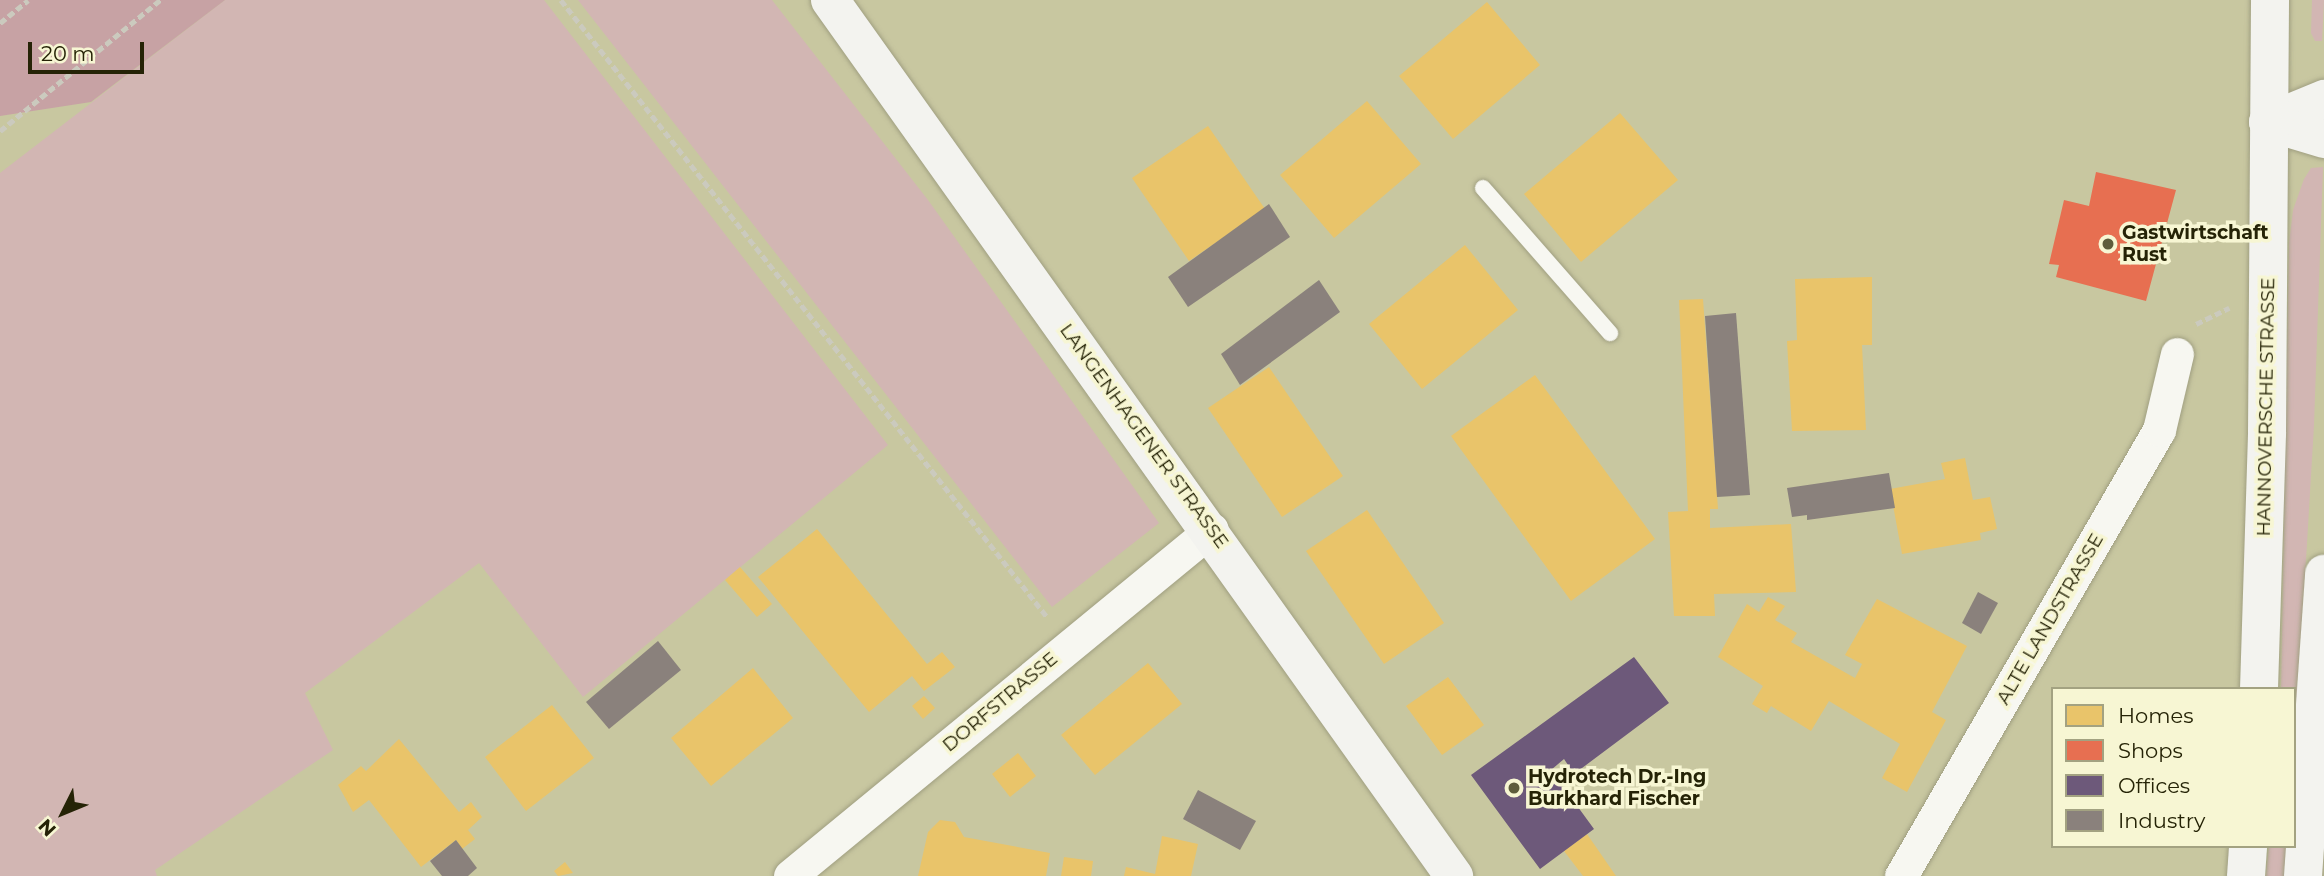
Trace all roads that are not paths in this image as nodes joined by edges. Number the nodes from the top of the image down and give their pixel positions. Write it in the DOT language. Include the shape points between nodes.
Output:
graph roads {
  1 [pos="830,0"];
  2 [pos="2270,0"];
  3 [pos="2324,99"];
  4 [pos="2268,122"];
  5 [pos="2324,139"];
  6 [pos="1483,188"];
  7 [pos="1611,333"];
  8 [pos="2177,354"];
  9 [pos="1212,529"];
  10 [pos="2324,574"];
  11 [pos="2259,687"];
  12 [pos="2248,848"];
  13 [pos="790,876"];
  14 [pos="1454,876"];
  15 [pos="1901,876"];
  16 [pos="2246,876"];
  17 [pos="2303,876"];
  1 -- 9 [label="main road, LANGENHAGENER STRASSE"];
  2 -- 4 [label="main road, HANNOVERSCHE STRASSE"];
  3 -- 4 [label="main road"];
  4 -- 5 [label="main road"];
  4 -- 11 [label="main road, HANNOVERSCHE STRASSE" via="2267,432"];
  6 -- 7 [label="lane"];
  8 -- 15 [label="street, ALTE LANDSTRASSE" via="2159,430"];
  9 -- 13 [label="street, DORFSTRASSE"];
  9 -- 14 [label="main road, LANGENHAGENER STRASSE"];
  10 -- 17 [label="main road"];
  12 -- 16 [label="main road"];
}
